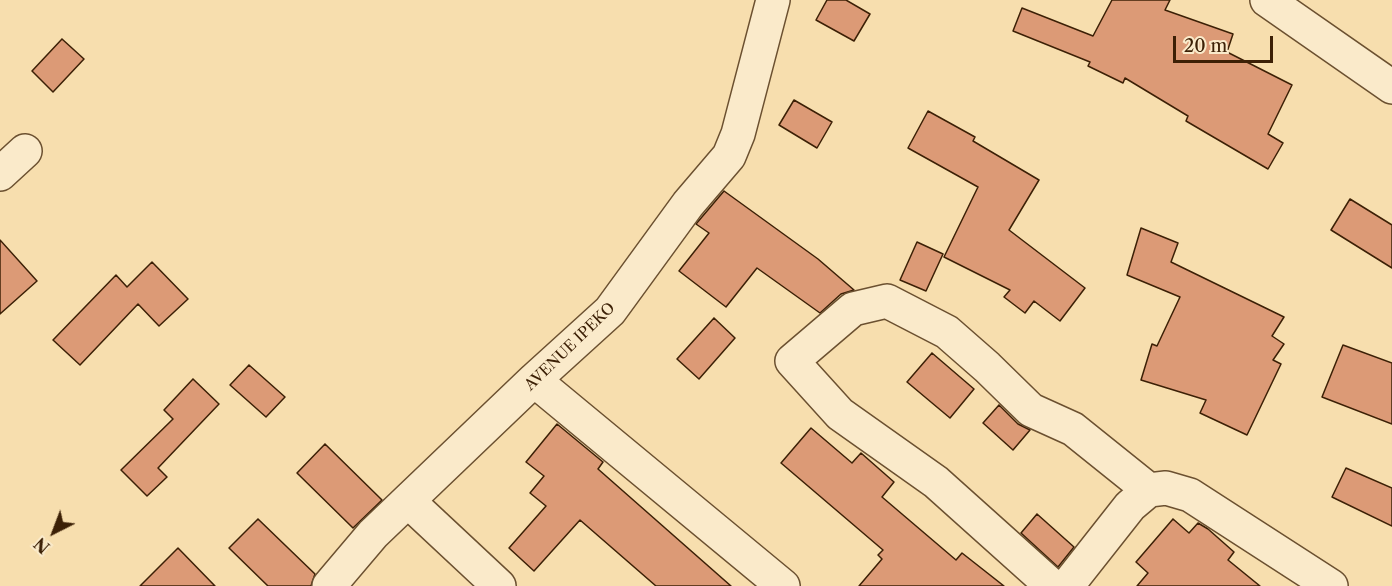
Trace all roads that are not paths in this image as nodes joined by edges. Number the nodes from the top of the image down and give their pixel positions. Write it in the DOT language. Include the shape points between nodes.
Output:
graph roads {
  1 [pos="773,0"];
  2 [pos="1268,0"];
  3 [pos="1392,87"];
  4 [pos="25,152"];
  5 [pos="0,174"];
  6 [pos="534,380"];
  7 [pos="1149,490"];
  8 [pos="408,501"];
  9 [pos="329,586"];
  10 [pos="499,586"];
  11 [pos="783,586"];
  12 [pos="1052,586"];
  13 [pos="1068,586"];
  14 [pos="1331,586"];
  1 -- 6 [label="street, AVENUE IPEKO" via="729,156 688,204 610,311"];
  2 -- 3 [label="street"];
  4 -- 5 [label="street"];
  6 -- 8 [label="street, AVENUE IPEKO"];
  6 -- 11 [label="street"];
  7 -- 12 [label="street" via="1073,429 1031,410 947,332 887,302 853,309 792,361 840,414 936,482"];
  7 -- 13 [label="street" via="1130,506"];
  7 -- 14 [label="street" via="1167,488 1190,495"];
  8 -- 9 [label="street, AVENUE IPEKO" via="373,534"];
  8 -- 10 [label="street"];
}
